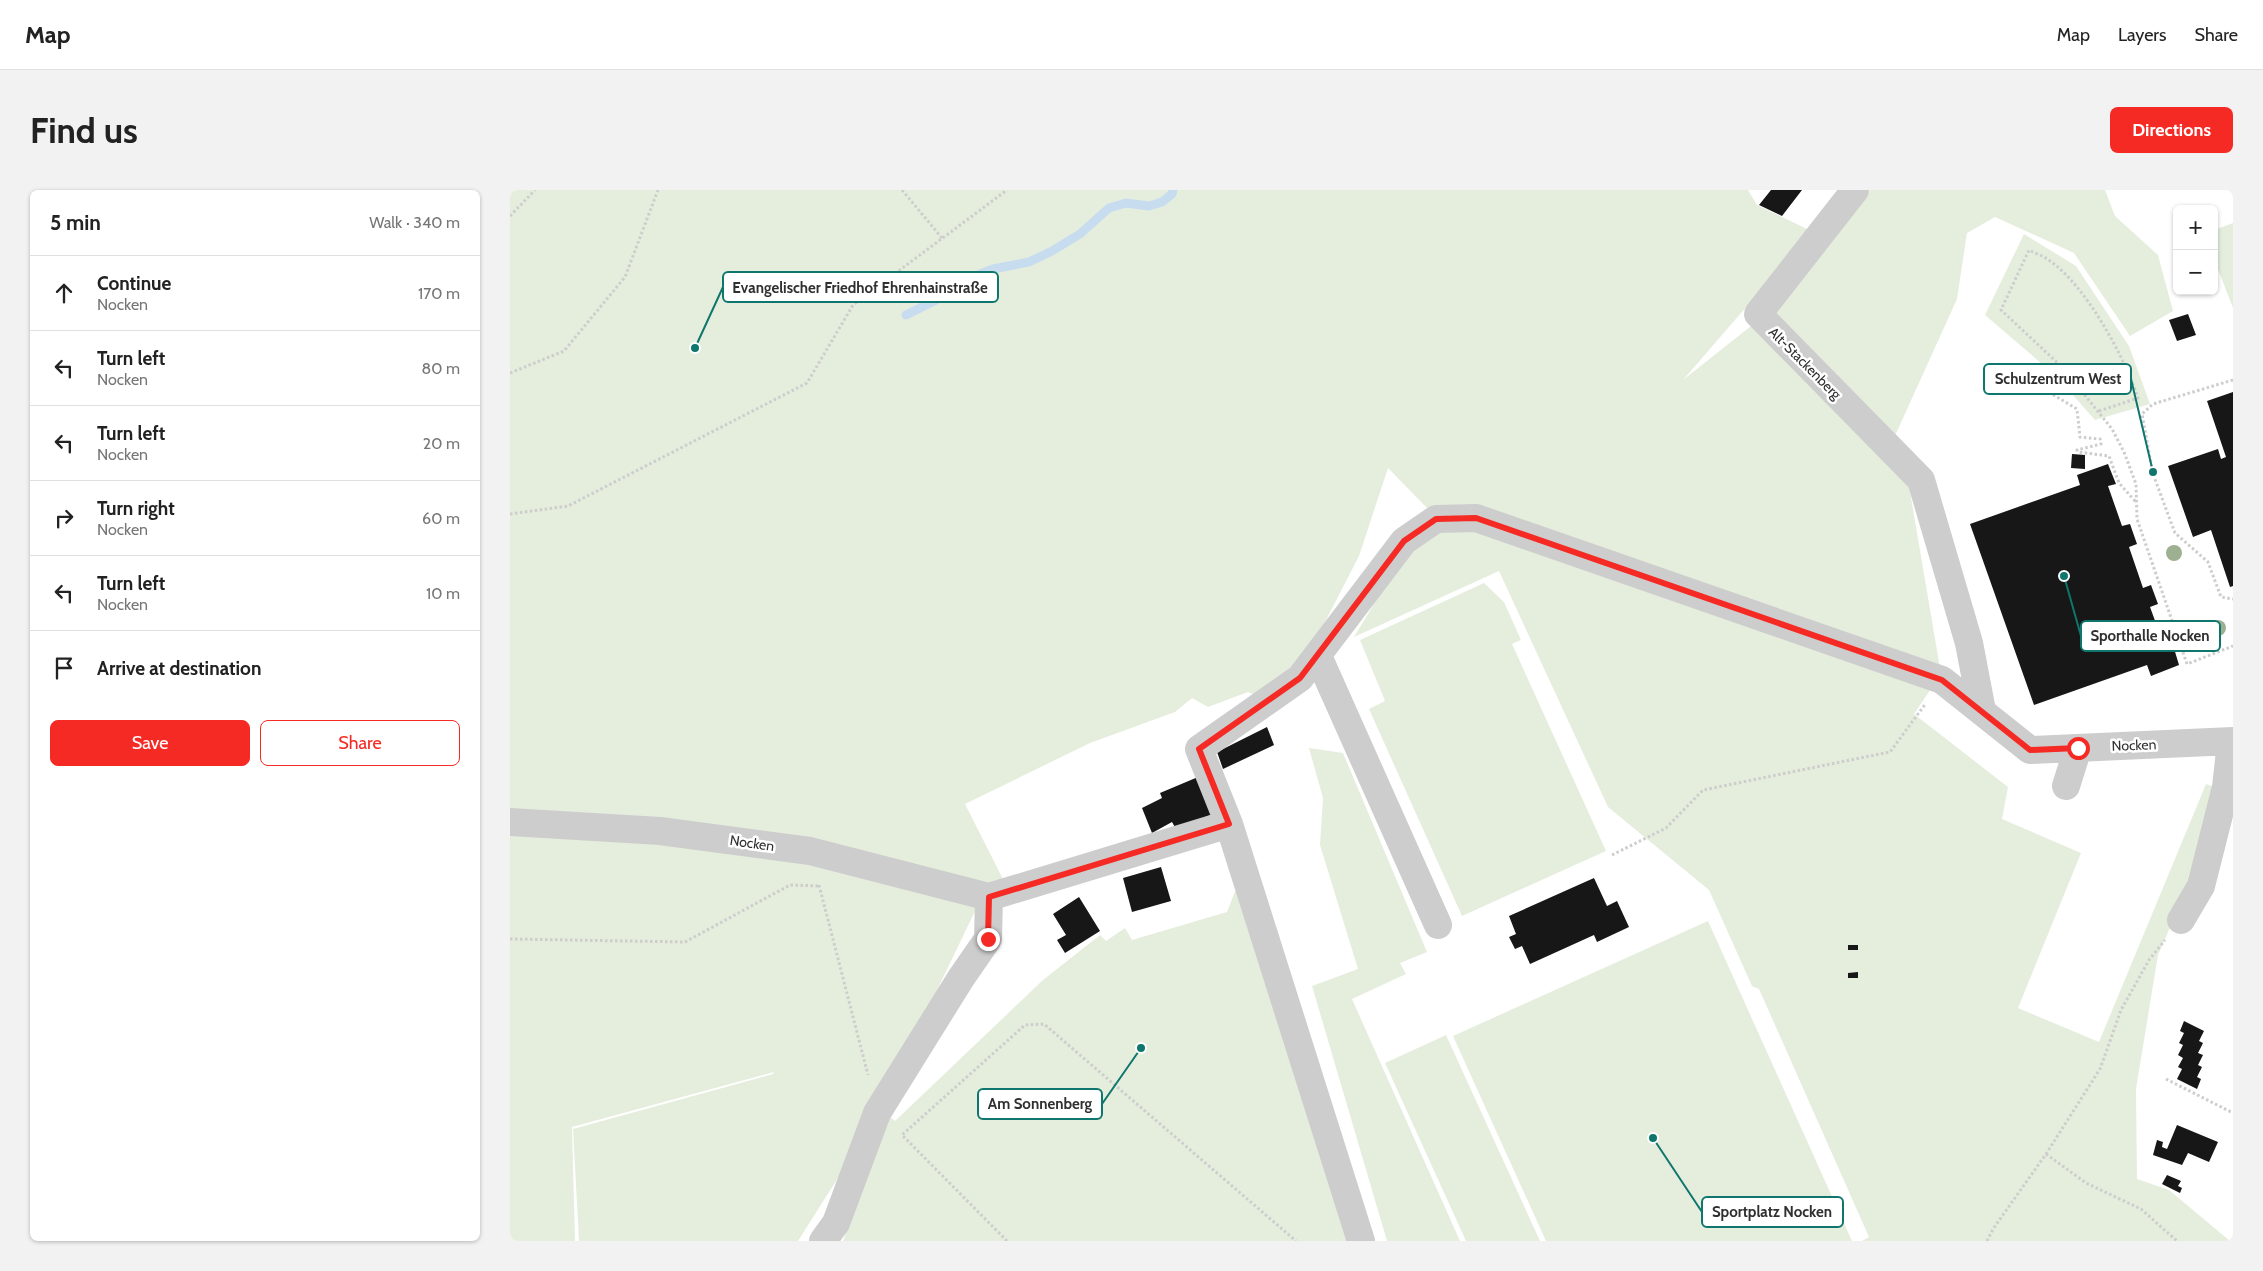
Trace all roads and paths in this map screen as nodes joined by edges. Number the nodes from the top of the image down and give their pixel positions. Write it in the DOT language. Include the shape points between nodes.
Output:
graph roads {
  1 [pos="535,190"];
  2 [pos="658,190"];
  3 [pos="902,190"];
  4 [pos="1007,190"];
  5 [pos="1855,190"];
  6 [pos="510,216"];
  7 [pos="942,238"];
  8 [pos="510,373"];
  9 [pos="2233,380"];
  10 [pos="2085,394"];
  11 [pos="2098,411"];
  12 [pos="2135,502"];
  13 [pos="510,514"];
  14 [pos="2233,599"];
  15 [pos="2233,646"];
  16 [pos="1318,656"];
  17 [pos="1942,680"];
  18 [pos="1982,711"];
  19 [pos="2232,742"];
  20 [pos="2078,748"];
  21 [pos="2066,786"];
  22 [pos="510,822"];
  23 [pos="1229,824"];
  24 [pos="810,851"];
  25 [pos="1612,855"];
  26 [pos="819,886"];
  27 [pos="989,897"];
  28 [pos="2181,920"];
  29 [pos="1438,925"];
  30 [pos="510,939"];
  31 [pos="2166,1078"];
  32 [pos="877,1113"];
  33 [pos="2233,1113"];
  34 [pos="2046,1154"];
  35 [pos="824,1241"];
  36 [pos="1007,1241"];
  37 [pos="1296,1241"];
  38 [pos="1360,1241"];
  39 [pos="1987,1241"];
  40 [pos="2177,1241"];
  1 -- 6 [label="path"];
  2 -- 8 [label="path" via="624,277 570,344 564,351"];
  3 -- 7 [label="path"];
  4 -- 7 [label="path"];
  5 -- 18 [label="street, Alt-Stackenberg" via="1758,314 1921,480 1969,643"];
  7 -- 13 [label="path" via="853,305 807,383 568,506"];
  9 -- 14 [label="path" via="2153,404 2142,414 2153,474 2175,533 2208,562 2221,597"];
  10 -- 11 [label="path"];
  10 -- 11 [label="path" via="2064,368 2001,310 2029,250 2050,261 2083,296 2134,386 2138,398"];
  10 -- 12 [label="path" via="2048,386 2047,392 2078,409 2080,437 2100,438 2101,444 2078,452 2109,456 2119,483"];
  11 -- 12 [label="path" via="2124,452 2136,484"];
  12 -- 15 [label="path" via="2137,519 2187,664"];
  16 -- 17 [label="street, Nocken" via="1404,541 1436,519 1476,518"];
  16 -- 23 [label="street, Nocken" via="1300,678 1199,749"];
  16 -- 29 [label="street"];
  17 -- 18 [label="street, Nocken"];
  17 -- 25 [label="path" via="1890,752 1703,790 1666,828"];
  18 -- 20 [label="street, Nocken" via="2030,750"];
  19 -- 20 [label="street, Nocken"];
  19 -- 28 [label="street, Nocken" via="2226,787 2202,886"];
  20 -- 21 [label="street"];
  22 -- 24 [label="street, Nocken" via="660,831"];
  23 -- 27 [label="street"];
  23 -- 38 [label="street"];
  24 -- 26 [label="path"];
  24 -- 27 [label="street, Nocken"];
  26 -- 30 [label="path" via="790,885 685,942"];
  26 -- 32 [label="path"];
  27 -- 32 [label="street" via="988,939 960,978"];
  28 -- 34 [label="path" via="2149,960 2121,1010 2100,1069"];
  31 -- 33 [label="path"];
  32 -- 35 [label="street" via="836,1223"];
  34 -- 39 [label="path"];
  34 -- 40 [label="path" via="2086,1182 2141,1209"];
  36 -- 37 [label="path" via="902,1136 1025,1025 1044,1024"];
}
